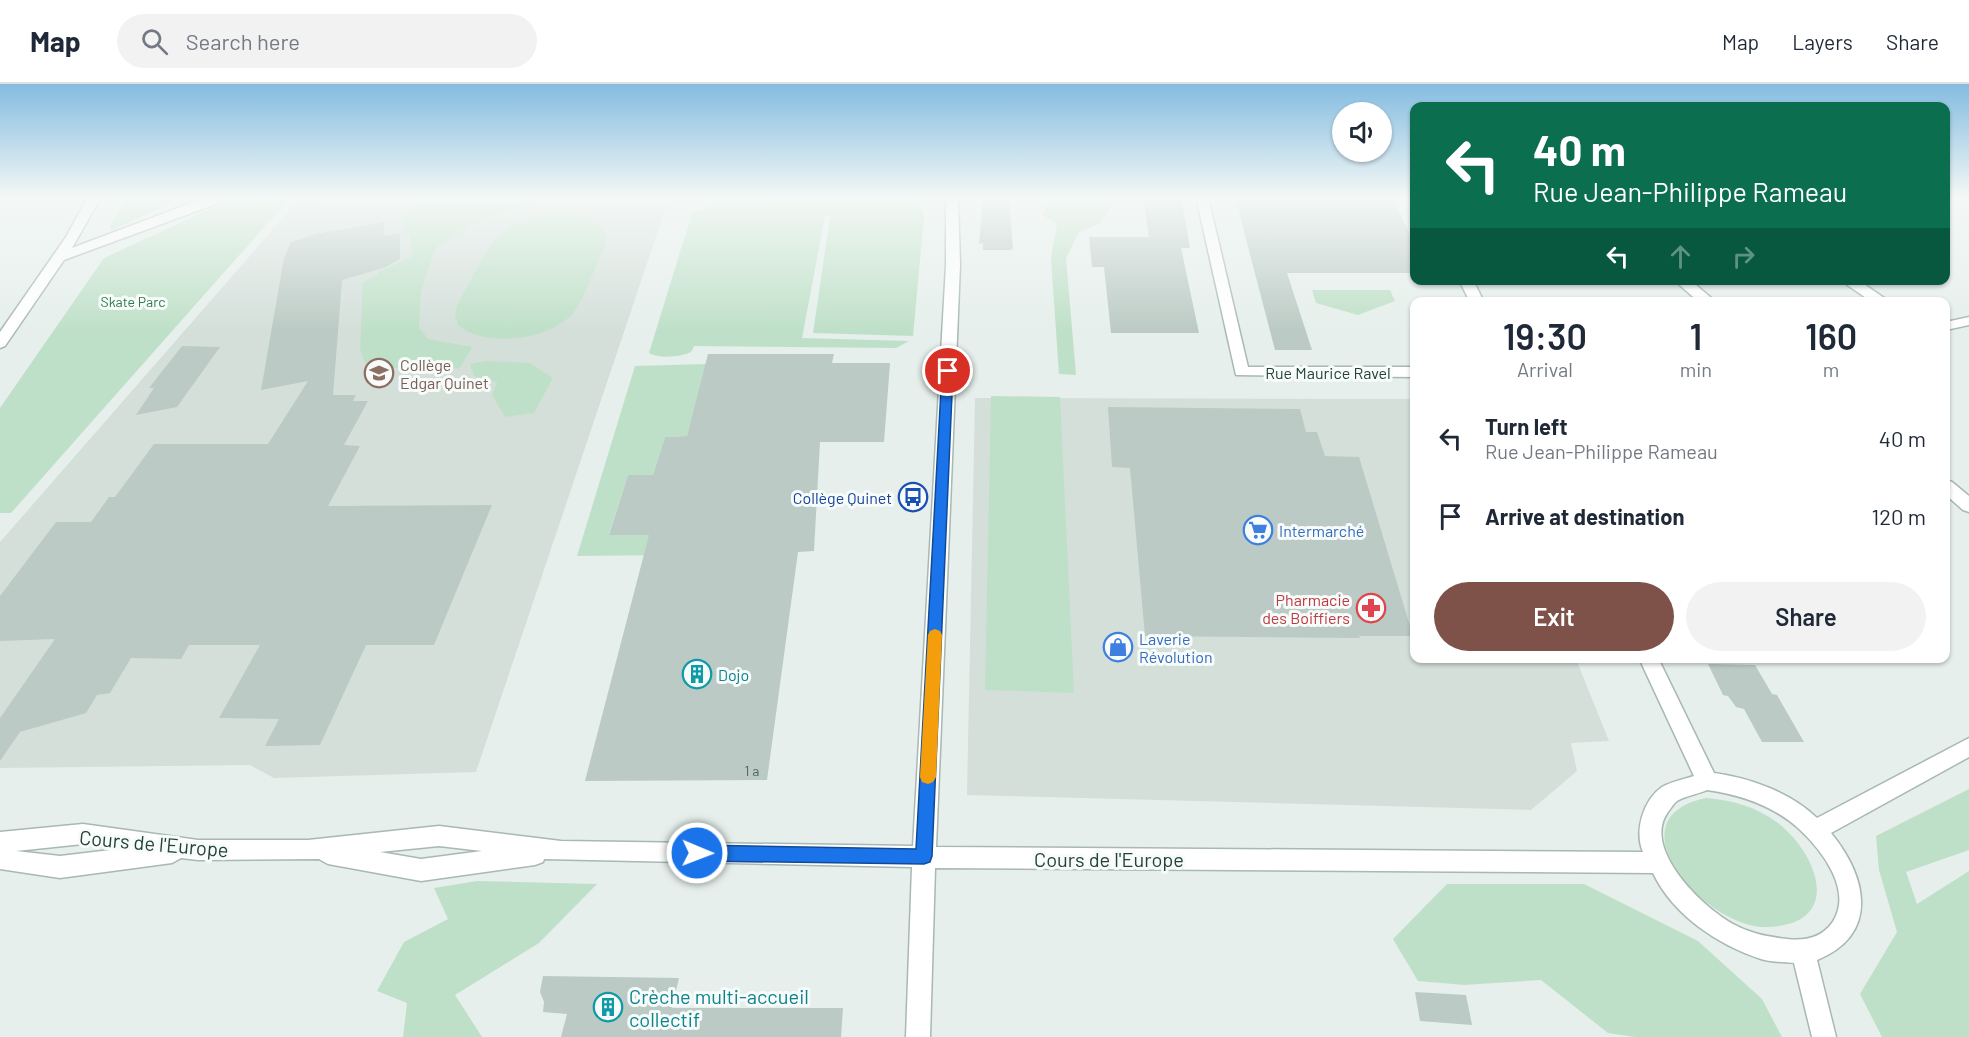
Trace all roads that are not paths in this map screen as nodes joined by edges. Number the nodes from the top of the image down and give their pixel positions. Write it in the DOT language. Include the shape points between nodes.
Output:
graph roads {
  1 [pos="69,241"];
  2 [pos="102,241"];
  3 [pos="953,241"];
  4 [pos="1212,241"];
  5 [pos="60,257"];
  6 [pos="1687,285"];
  7 [pos="1855,285"];
  8 [pos="1703,297"];
  9 [pos="1875,297"];
  10 [pos="1969,321"];
  11 [pos="1950,325"];
  12 [pos="0,344"];
  13 [pos="1410,372"];
  14 [pos="1950,489"];
  15 [pos="1969,506"];
  16 [pos="1650,663"];
  17 [pos="1969,747"];
  18 [pos="1707,781"];
  19 [pos="1815,830"];
  20 [pos="0,842"];
  21 [pos="198,850"];
  22 [pos="308,850"];
  23 [pos="561,851"];
  24 [pos="924,856"];
  25 [pos="0,859"];
  26 [pos="1658,863"];
  27 [pos="1803,952"];
  28 [pos="918,1037"];
  29 [pos="1824,1037"];
  1 -- 5 [label="street"];
  2 -- 5 [label="street"];
  3 -- 24 [label="street"];
  4 -- 13 [label="street, Rue Maurice Ravel" via="1241,372"];
  5 -- 12 [label="street"];
  6 -- 8 [label="street"];
  7 -- 9 [label="street"];
  10 -- 11 [label="street"];
  14 -- 15 [label="street"];
  16 -- 18 [label="street"];
  17 -- 19 [label="street"];
  18 -- 19 [label="street" via="1761,793"];
  18 -- 26 [label="street" via="1688,784 1659,803 1650,826"];
  19 -- 27 [label="street" via="1840,863 1849,885 1851,906 1845,927 1826,945"];
  20 -- 21 [label="street, Cours de l'Europe" via="82,834"];
  21 -- 22 [label="street, Cours de l'Europe"];
  21 -- 25 [label="street" via="60,867"];
  22 -- 23 [label="street, Cours de l'Europe" via="440,836"];
  22 -- 23 [label="street, Cours de l'Europe" via="421,870"];
  23 -- 24 [label="street, Cours de l'Europe"];
  24 -- 26 [label="street, Cours de l'Europe"];
  24 -- 28 [label="street"];
  26 -- 27 [label="street" via="1693,911 1728,934 1750,945"];
  27 -- 29 [label="street"];
}
